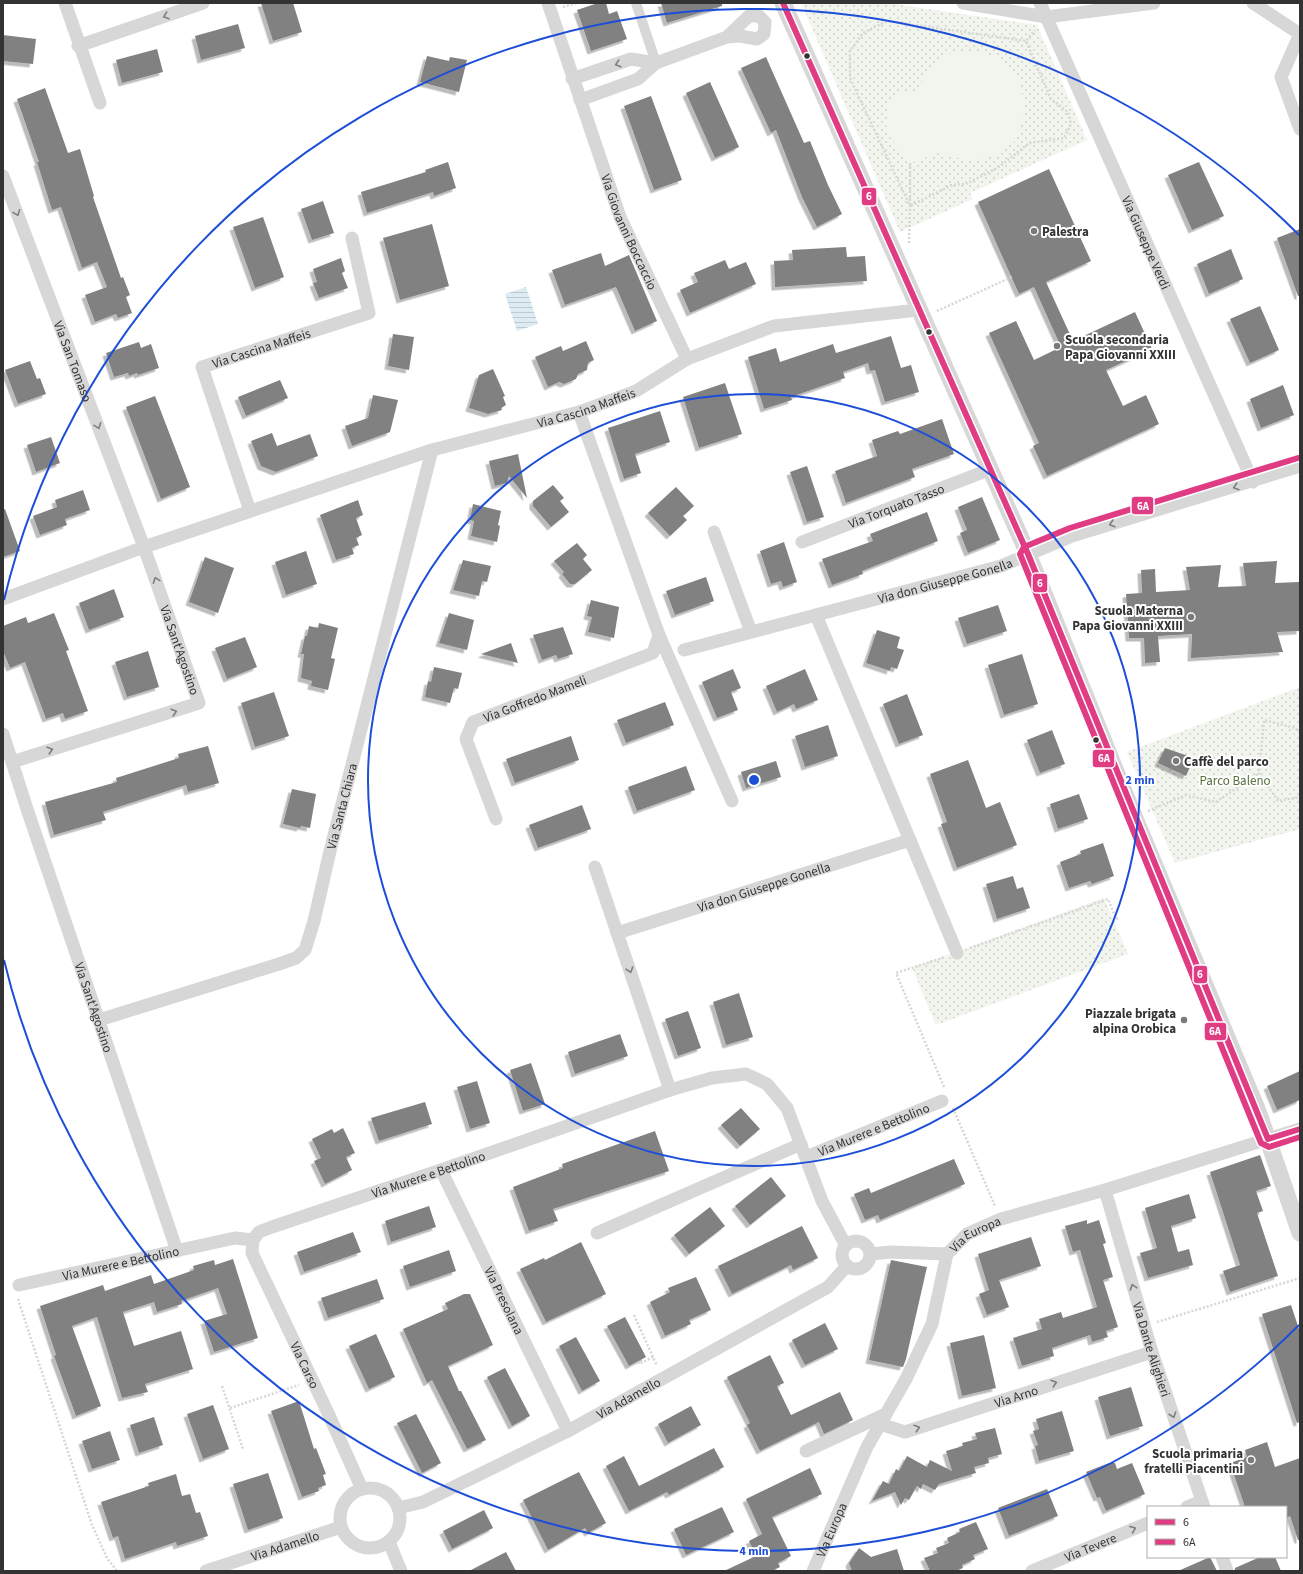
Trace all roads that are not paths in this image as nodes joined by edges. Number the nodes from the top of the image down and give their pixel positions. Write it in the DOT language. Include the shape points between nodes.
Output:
graph roads {
  1 [pos="65,3"];
  2 [pos="203,3"];
  3 [pos="548,3"];
  4 [pos="636,3"];
  5 [pos="783,3"];
  6 [pos="962,3"];
  7 [pos="1040,3"];
  8 [pos="1154,3"];
  9 [pos="1254,3"];
  10 [pos="1046,17"];
  11 [pos="1300,34"];
  12 [pos="727,38"];
  13 [pos="78,46"];
  14 [pos="656,63"];
  15 [pos="572,79"];
  16 [pos="580,100"];
  17 [pos="100,103"];
  18 [pos="1300,129"];
  19 [pos="3,176"];
  20 [pos="352,238"];
  21 [pos="920,314"];
  22 [pos="687,359"];
  23 [pos="579,412"];
  24 [pos="432,450"];
  25 [pos="1300,466"];
  26 [pos="990,469"];
  27 [pos="1253,482"];
  28 [pos="250,511"];
  29 [pos="714,532"];
  30 [pos="802,542"];
  31 [pos="144,547"];
  32 [pos="1028,554"];
  33 [pos="3,599"];
  34 [pos="816,615"];
  35 [pos="752,632"];
  36 [pos="658,635"];
  37 [pos="684,650"];
  38 [pos="3,734"];
  39 [pos="12,762"];
  40 [pos="732,801"];
  41 [pos="496,819"];
  42 [pos="910,840"];
  43 [pos="595,867"];
  44 [pos="617,933"];
  45 [pos="957,953"];
  46 [pos="99,1020"];
  47 [pos="670,1090"];
  48 [pos="946,1099"];
  49 [pos="1300,1129"];
  50 [pos="1268,1139"];
  51 [pos="801,1144"];
  52 [pos="806,1157"];
  53 [pos="441,1170"];
  54 [pos="1105,1190"];
  55 [pos="597,1233"];
  56 [pos="1300,1233"];
  57 [pos="253,1240"];
  58 [pos="845,1244"];
  59 [pos="178,1251"];
  60 [pos="870,1254"];
  61 [pos="947,1254"];
  62 [pos="846,1267"];
  63 [pos="18,1290"];
  64 [pos="1152,1352"];
  65 [pos="883,1419"];
  66 [pos="568,1431"];
  67 [pos="806,1451"];
  68 [pos="362,1489"];
  69 [pos="1203,1504"];
  70 [pos="1192,1506"];
  71 [pos="398,1508"];
  72 [pos="1147,1523"];
  73 [pos="341,1527"];
  74 [pos="389,1542"];
  75 [pos="1222,1558"];
  76 [pos="206,1571"];
  77 [pos="402,1571"];
  78 [pos="813,1571"];
  79 [pos="1032,1571"];
  80 [pos="1227,1571"];
  1 -- 13 [label="street"];
  2 -- 13 [label="street, one-way"];
  3 -- 15 [label="street, Via Giovanni Boccaccio"];
  4 -- 14 [label="street"];
  5 -- 21 [label="street"];
  6 -- 10 [label="street"];
  7 -- 10 [label="street, Via Giuseppe Verdi"];
  8 -- 10 [label="street"];
  9 -- 11 [label="street"];
  10 -- 27 [label="street, Via Giuseppe Verdi"];
  11 -- 18 [label="street" via="1281,77"];
  12 -- 14 [label="street"];
  13 -- 17 [label="street"];
  14 -- 15 [label="street, one-way" via="631,60"];
  14 -- 16 [label="street" via="638,79"];
  15 -- 16 [label="street, Via Giovanni Boccaccio"];
  16 -- 22 [label="street, Via Giovanni Boccaccio" via="620,216"];
  19 -- 31 [label="street, Via San Tomaso, one-way"];
  20 -- 28 [label="street, Via Cascina Maffeis" via="369,313 202,367"];
  21 -- 22 [label="street, Via Cascina Maffeis" via="774,326"];
  21 -- 26 [label="street"];
  22 -- 23 [label="street, Via Cascina Maffeis" via="636,391"];
  23 -- 24 [label="street, Via Cascina Maffeis"];
  23 -- 36 [label="street"];
  24 -- 28 [label="street, Via Cascina Maffeis"];
  24 -- 46 [label="street, Via Santa Chiara" via="305,950 296,958 279,964"];
  25 -- 27 [label="street, Via don Giuseppe Gonella"];
  26 -- 30 [label="street, Via Torquato Tasso"];
  26 -- 32 [label="street"];
  27 -- 32 [label="street, Via don Giuseppe Gonella, one-way" via="1072,536"];
  28 -- 31 [label="street, Via Cascina Maffeis"];
  29 -- 35 [label="street"];
  31 -- 33 [label="street, Via Cascina Maffeis"];
  39 -- 31 [label="street, Via Sant'Agostino, one-way" via="200,704"];
  32 -- 34 [label="street, Via don Giuseppe Gonella" via="1002,566"];
  32 -- 50 [label="street"];
  34 -- 35 [label="street, Via don Giuseppe Gonella"];
  34 -- 42 [label="street"];
  35 -- 37 [label="street, Via don Giuseppe Gonella"];
  36 -- 40 [label="street"];
  36 -- 41 [label="street, Via Goffredo Mameli" via="653,653 473,722 466,739"];
  38 -- 39 [label="street, Via Sant'Agostino"];
  39 -- 46 [label="street, Via Sant'Agostino"];
  42 -- 44 [label="street, Via don Giuseppe Gonella"];
  42 -- 45 [label="street"];
  43 -- 44 [label="street"];
  44 -- 47 [label="street, one-way"];
  46 -- 59 [label="street, Via Sant'Agostino"];
  47 -- 51 [label="street, Via Murere e Bettolino" via="712,1078 746,1074 767,1084 787,1108"];
  47 -- 53 [label="street, Via Murere e Bettolino"];
  48 -- 52 [label="street, Via Murere e Bettolino"];
  49 -- 50 [label="street, Via Europa"];
  50 -- 54 [label="street, Via Europa"];
  50 -- 56 [label="street"];
  51 -- 52 [label="street, Via Murere e Bettolino"];
  51 -- 55 [label="street, Via Murere e Bettolino"];
  52 -- 58 [label="street, Via Murere e Bettolino" via="822,1201"];
  53 -- 57 [label="street, Via Murere e Bettolino" via="272,1227 259,1232"];
  53 -- 66 [label="street, Via Presolana"];
  54 -- 61 [label="street, Via Europa" via="1001,1218 967,1234"];
  64 -- 54 [label="street, Via Dante Alighieri, one-way"];
  57 -- 59 [label="street, Via Murere e Bettolino" via="235,1238"];
  57 -- 68 [label="street, Via Carso" via="252,1253"];
  58 -- 60 [label="street" via="855,1240 866,1244"];
  58 -- 62 [label="street" via="841,1256"];
  59 -- 63 [label="street, Via Murere e Bettolino"];
  60 -- 61 [label="street"];
  60 -- 62 [label="street" via="867,1265 857,1270"];
  61 -- 65 [label="street, Via Europa" via="932,1324 906,1379"];
  62 -- 66 [label="street, Via Adamello" via="828,1287"];
  65 -- 64 [label="street, Via Arno, one-way" via="905,1432"];
  64 -- 69 [label="street, Via Dante Alighieri, one-way"];
  65 -- 67 [label="street"];
  65 -- 78 [label="street, Via Europa" via="867,1447"];
  66 -- 71 [label="street, Via Adamello" via="423,1502"];
  68 -- 71 [label="street" via="380,1489 394,1500"];
  68 -- 73 [label="street" via="353,1493 342,1508"];
  69 -- 70 [label="street"];
  71 -- 74 [label="street" via="399,1526"];
  79 -- 72 [label="street, Via Tevere, one-way"];
  73 -- 74 [label="street" via="345,1536 361,1547 380,1547"];
  73 -- 76 [label="street, Via Adamello"];
  74 -- 77 [label="street"];
  75 -- 80 [label="street"];
}
